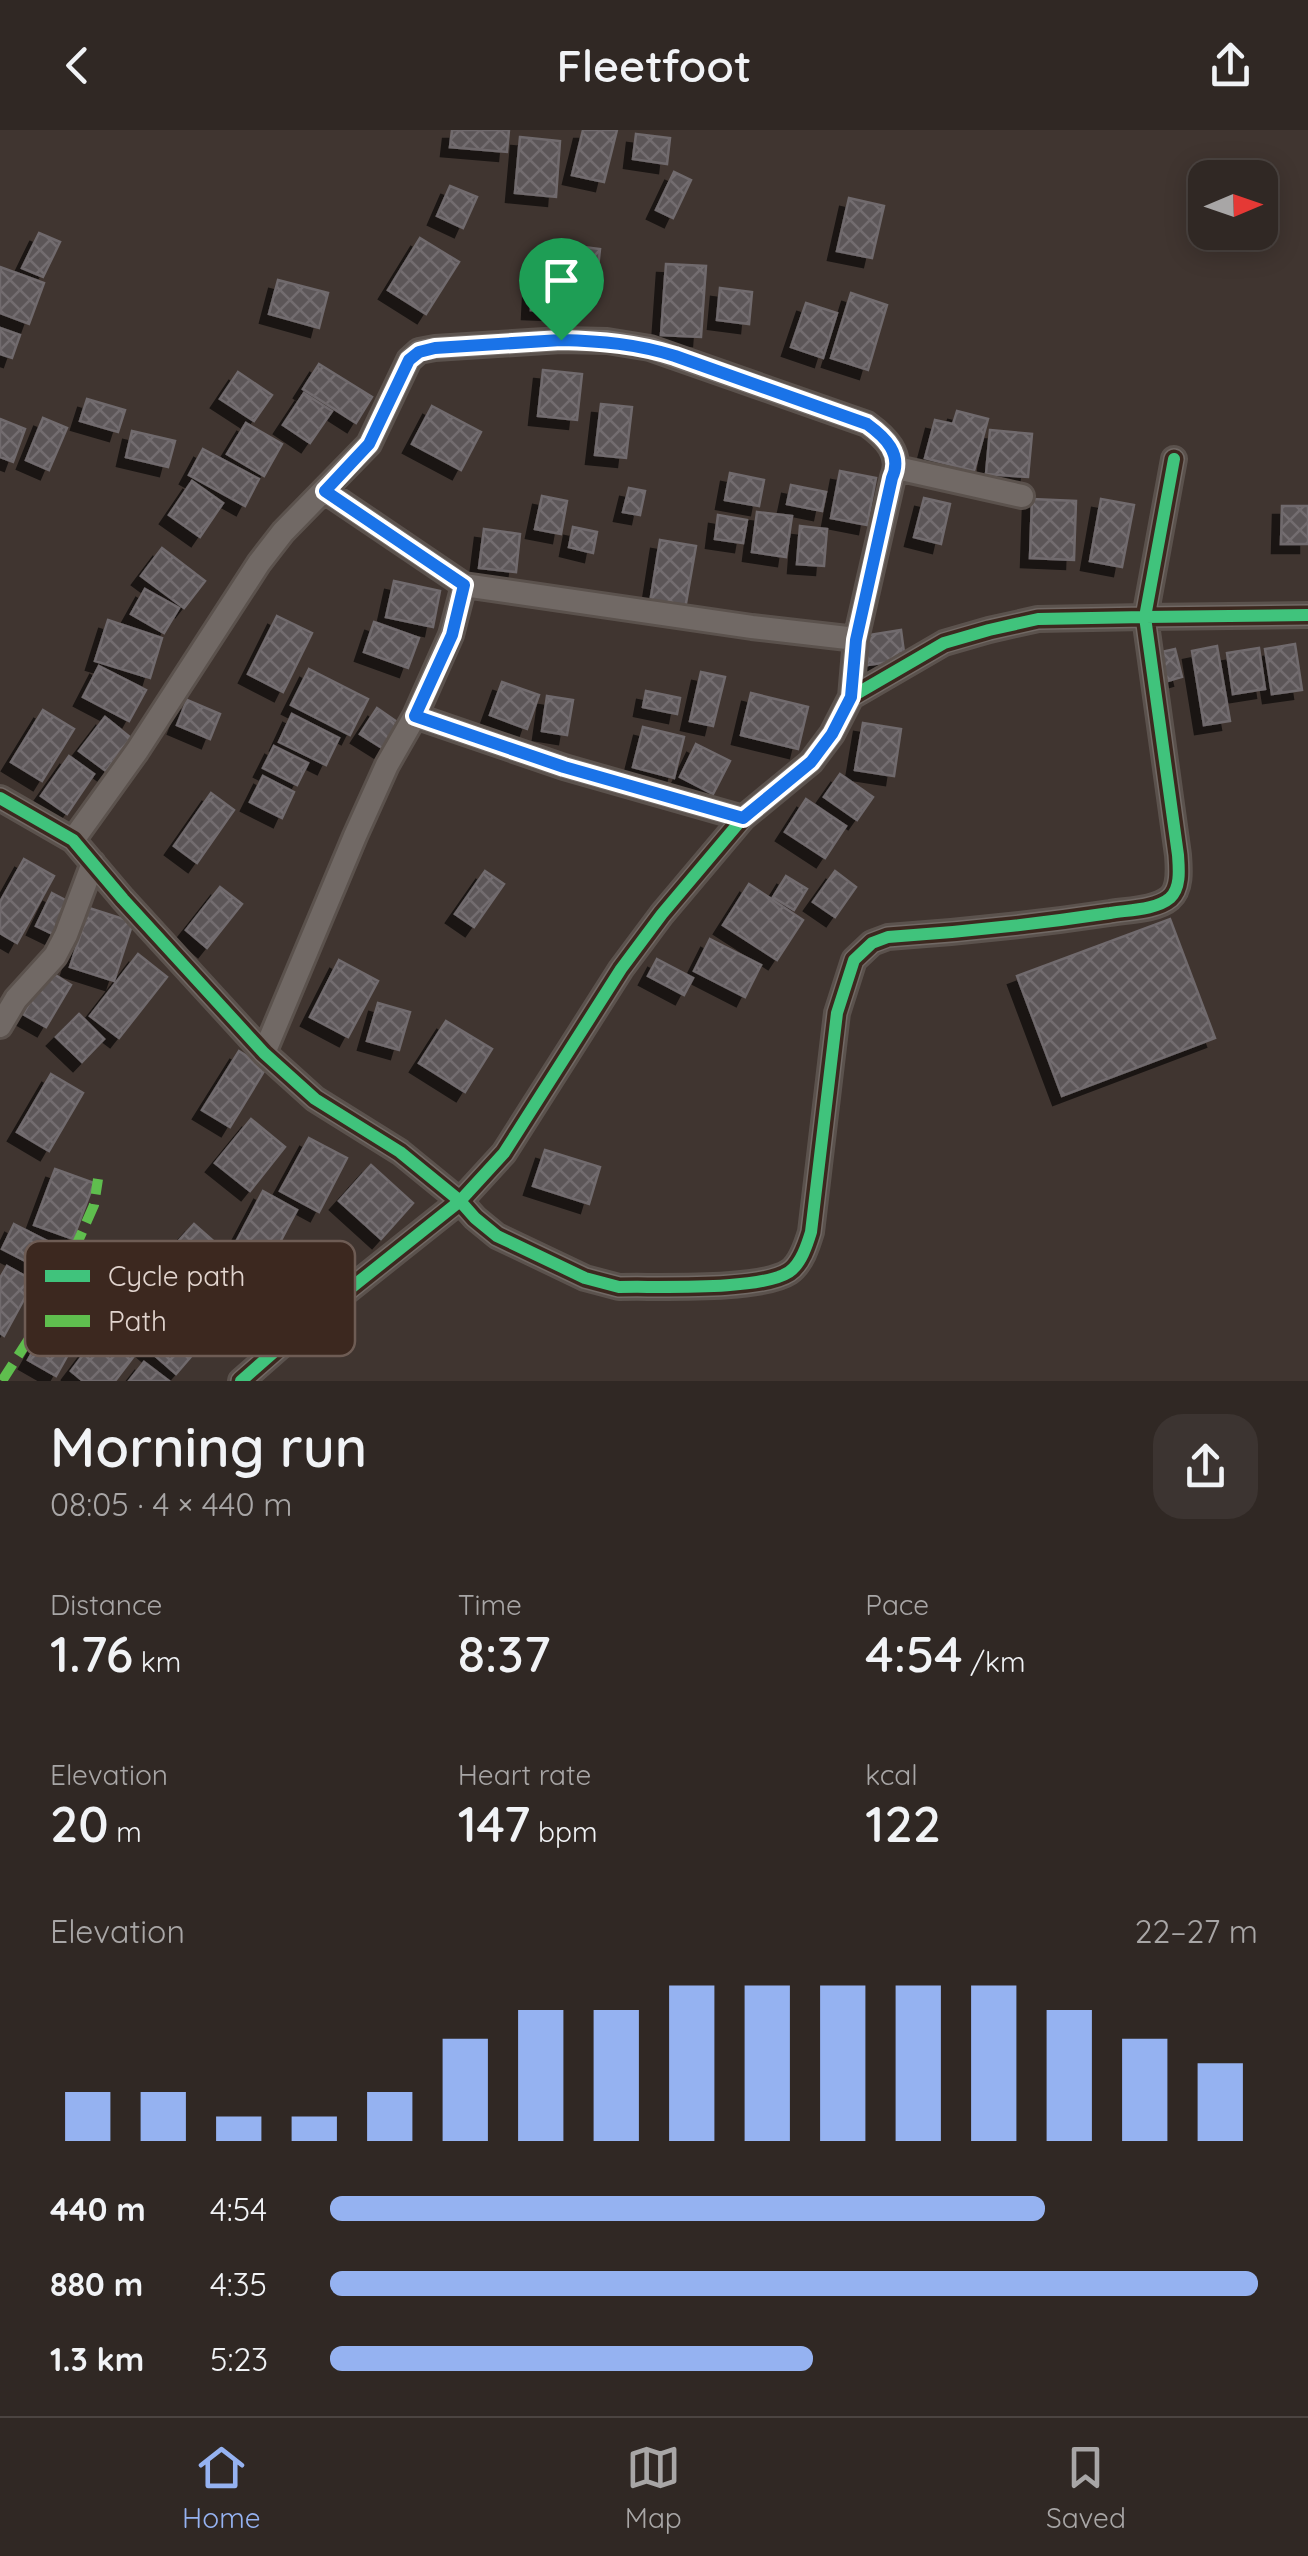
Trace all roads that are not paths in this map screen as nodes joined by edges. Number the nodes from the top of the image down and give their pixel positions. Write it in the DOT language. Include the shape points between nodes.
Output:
graph roads {
  1 [pos="1174,459"];
  2 [pos="897,468"];
  3 [pos="325,491"];
  4 [pos="1022,496"];
  5 [pos="464,585"];
  6 [pos="1308,615"];
  7 [pos="1145,616"];
  8 [pos="856,640"];
  9 [pos="851,697"];
  10 [pos="415,716"];
  11 [pos="0,798"];
  12 [pos="743,818"];
  13 [pos="74,840"];
  14 [pos="93,863"];
  15 [pos="0,1026"];
  16 [pos="264,1053"];
  17 [pos="460,1200"];
  18 [pos="355,1284"];
  19 [pos="269,1356"];
  20 [pos="241,1381"];
  1 -- 7 [label="street"];
  2 -- 3 [label="street" via="885,436 867,424 650,348 561,340 419,352 369,444"];
  2 -- 4 [label="street"];
  2 -- 8 [label="street"];
  3 -- 5 [label="street"];
  3 -- 13 [label="street" via="259,563"];
  5 -- 8 [label="street"];
  5 -- 10 [label="street" via="452,635"];
  6 -- 7 [label="street"];
  7 -- 9 [label="street" via="1038,620 989,630 944,644"];
  7 -- 17 [label="street" via="1178,855 1172,897 1057,921 888,937 854,960 837,1013 811,1232 790,1272 751,1284 597,1283 496,1236"];
  8 -- 9 [label="street"];
  9 -- 12 [label="street" via="811,762"];
  10 -- 12 [label="street"];
  10 -- 16 [label="street" via="355,836"];
  11 -- 13 [label="street"];
  12 -- 17 [label="street" via="621,969 504,1153"];
  13 -- 14 [label="street"];
  14 -- 15 [label="street" via="55,956"];
  14 -- 16 [label="street"];
  16 -- 17 [label="street" via="315,1099 400,1152"];
  17 -- 18 [label="street"];
  19 -- 20 [label="street"];
}
